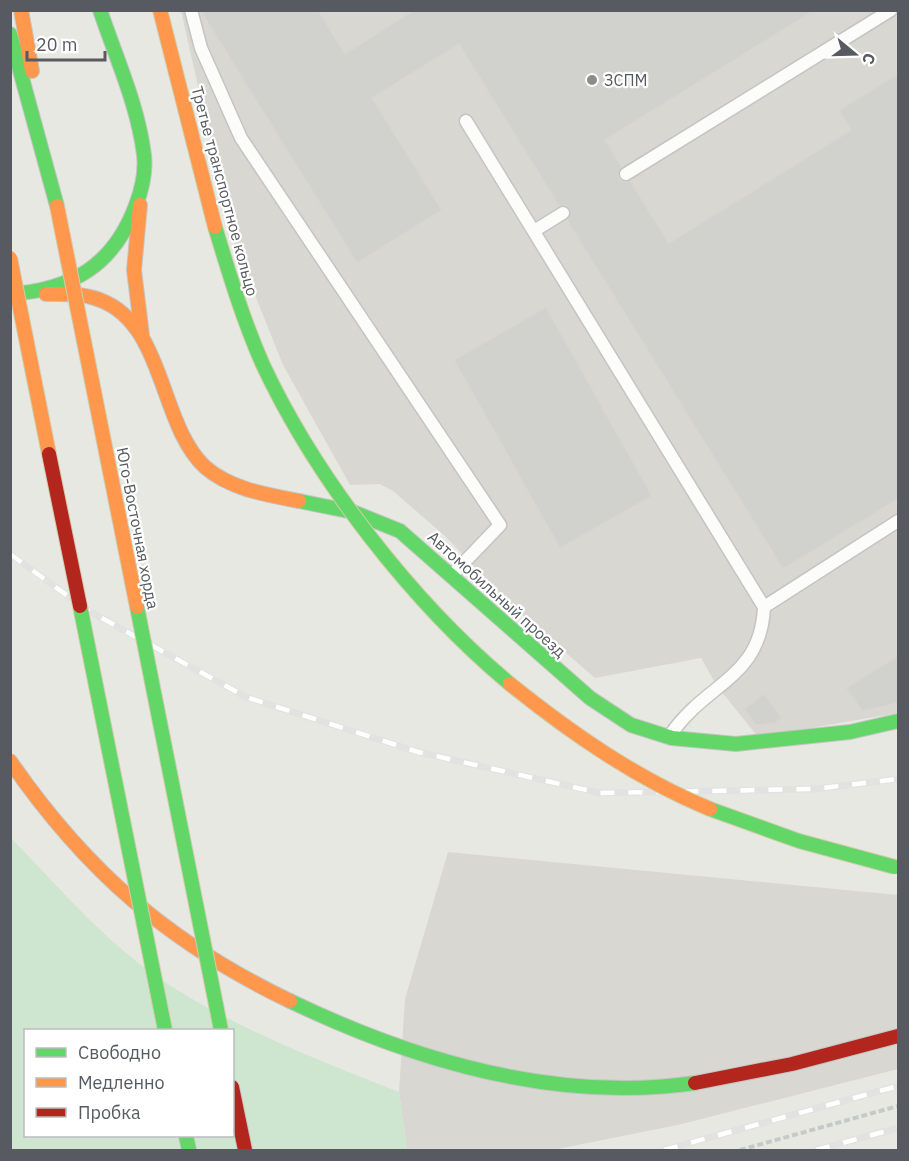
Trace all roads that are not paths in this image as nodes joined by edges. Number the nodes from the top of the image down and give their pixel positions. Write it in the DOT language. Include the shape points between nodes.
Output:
graph roads {
  1 [pos="100,10"];
  2 [pos="160,10"];
  3 [pos="191,10"];
  4 [pos="891,10"];
  5 [pos="22,13"];
  6 [pos="10,34"];
  7 [pos="466,121"];
  8 [pos="626,174"];
  9 [pos="144,180"];
  10 [pos="57,206"];
  11 [pos="563,213"];
  12 [pos="534,231"];
  13 [pos="10,258"];
  14 [pos="10,294"];
  15 [pos="32,295"];
  16 [pos="144,343"];
  17 [pos="898,521"];
  18 [pos="451,576"];
  19 [pos="764,607"];
  20 [pos="898,721"];
  21 [pos="668,737"];
  22 [pos="10,761"];
  23 [pos="898,868"];
  24 [pos="165,1029"];
  25 [pos="221,1029"];
  26 [pos="898,1036"];
  27 [pos="234,1097"];
  28 [pos="245,1150"];
  1 -- 9 [label="main road" via="139,129 145,156"];
  2 -- 23 [label="main road, Третье транспортное кольцо, bridge" via="212,215 258,351 313,454 369,538 405,582 497,674 547,714 648,778 705,807 825,849"];
  3 -- 18 [label="lane" via="201,48 241,138 500,525"];
  4 -- 8 [label="lane"];
  5 -- 10 [label="main road"];
  6 -- 10 [label="main road, Юго-Восточная хорда"];
  7 -- 12 [label="lane"];
  9 -- 15 [label="main road" via="123,238 105,260 85,277"];
  9 -- 16 [label="main road" via="133,242 133,275"];
  10 -- 25 [label="main road, Юго-Восточная хорда, bridge"];
  11 -- 12 [label="lane"];
  12 -- 19 [label="lane"];
  13 -- 24 [label="main road, bridge"];
  14 -- 15 [label="main road"];
  15 -- 16 [label="main road" via="68,292 102,299 129,317"];
  16 -- 18 [label="main road, Автомобильный проезд" via="180,432 211,472 250,490 379,519 402,532"];
  17 -- 19 [label="lane"];
  18 -- 21 [label="main road, Автомобильный проезд" via="601,708 630,725"];
  19 -- 21 [label="lane" via="763,627 754,652 741,669 690,709"];
  20 -- 21 [label="main road, Автомобильный проезд" via="775,743 716,745"];
  22 -- 26 [label="main road" via="72,843 113,885 169,928 295,1005 413,1051 507,1076 610,1090 721,1081 795,1066"];
  27 -- 28 [label="main road"];
}
